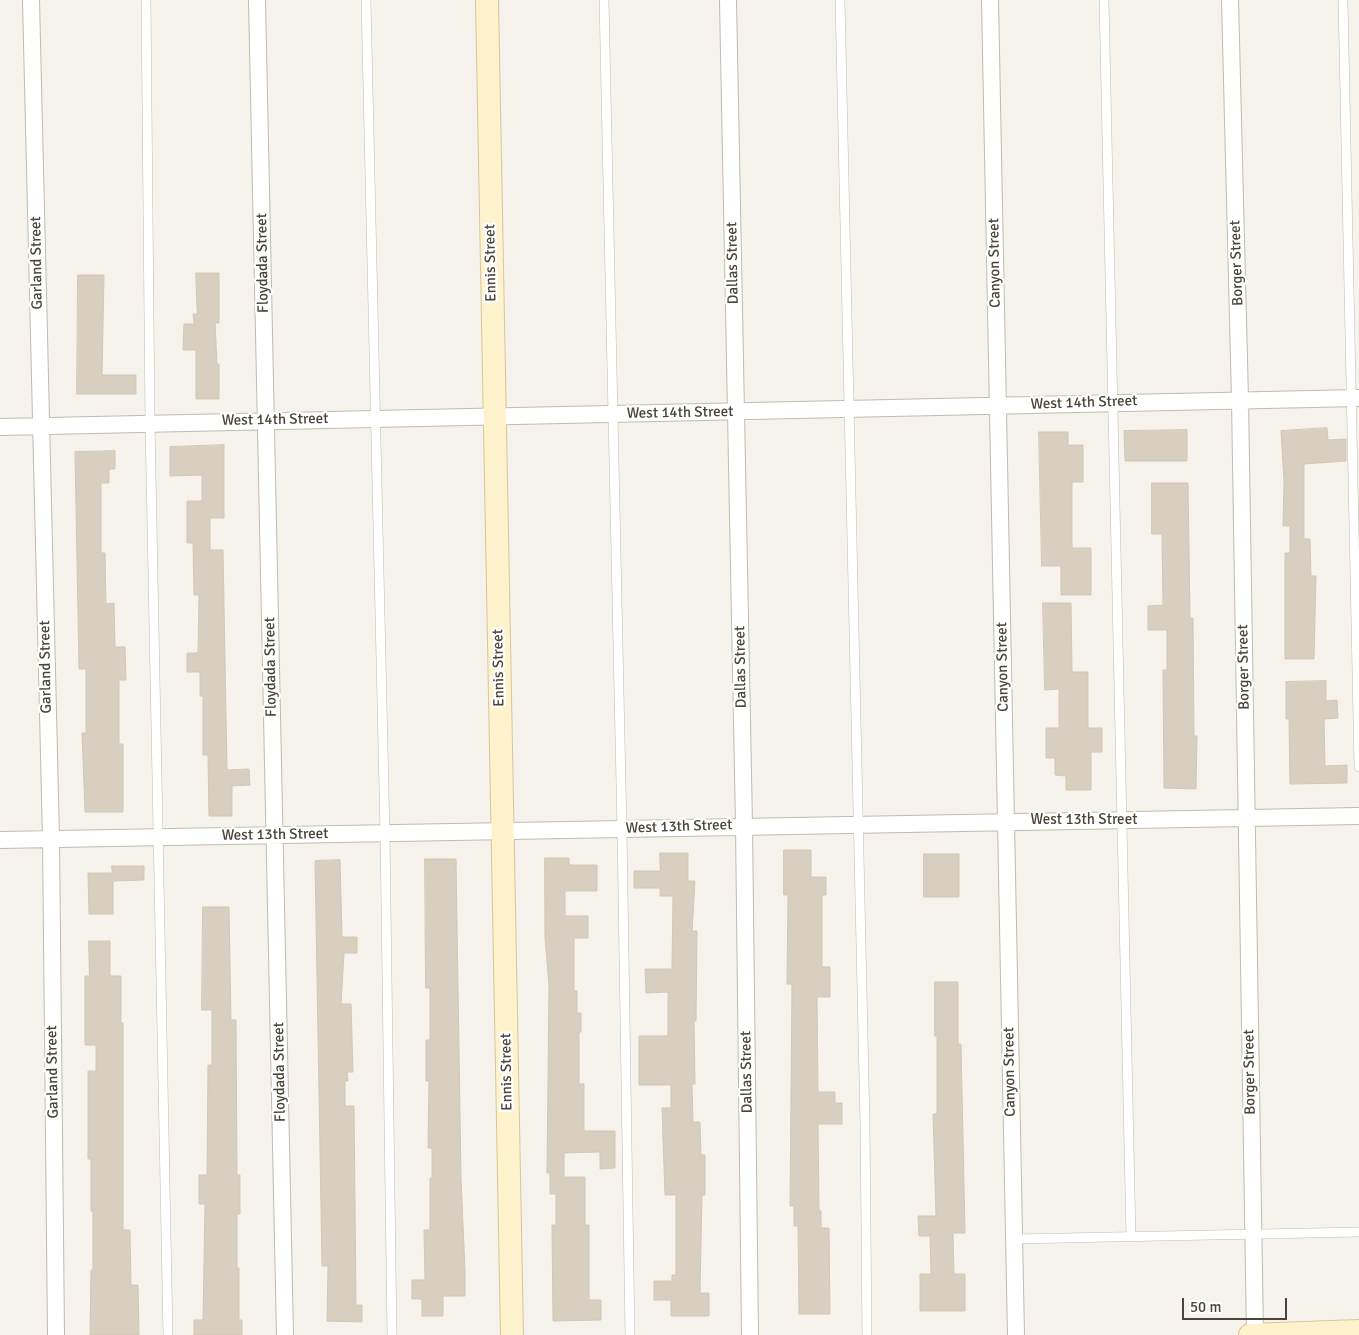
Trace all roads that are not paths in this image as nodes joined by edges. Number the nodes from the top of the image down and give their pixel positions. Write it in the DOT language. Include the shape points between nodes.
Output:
graph roads {
  1 [pos="31,0"];
  2 [pos="146,0"];
  3 [pos="257,0"];
  4 [pos="366,0"];
  5 [pos="487,0"];
  6 [pos="604,0"];
  7 [pos="728,0"];
  8 [pos="840,0"];
  9 [pos="990,0"];
  10 [pos="1104,0"];
  11 [pos="1230,0"];
  12 [pos="1343,0"];
  13 [pos="1355,398"];
  14 [pos="1240,399"];
  15 [pos="1111,403"];
  16 [pos="998,406"];
  17 [pos="850,409"];
  18 [pos="736,412"];
  19 [pos="613,414"];
  20 [pos="494,415"];
  21 [pos="375,418"];
  22 [pos="267,420"];
  23 [pos="150,424"];
  24 [pos="40,426"];
  25 [pos="0,427"];
  26 [pos="1359,767"];
  27 [pos="1359,816"];
  28 [pos="1246,819"];
  29 [pos="1120,820"];
  30 [pos="1005,821"];
  31 [pos="857,824"];
  32 [pos="744,825"];
  33 [pos="622,829"];
  34 [pos="503,832"];
  35 [pos="384,834"];
  36 [pos="274,836"];
  37 [pos="158,837"];
  38 [pos="51,838"];
  39 [pos="0,840"];
  40 [pos="1359,1232"];
  41 [pos="1253,1234"];
  42 [pos="1131,1237"];
  43 [pos="1014,1239"];
  44 [pos="1359,1331"];
  45 [pos="56,1335"];
  46 [pos="168,1335"];
  47 [pos="285,1335"];
  48 [pos="392,1335"];
  49 [pos="512,1335"];
  50 [pos="630,1335"];
  51 [pos="750,1335"];
  52 [pos="867,1335"];
  53 [pos="1016,1335"];
  54 [pos="1250,1335"];
  55 [pos="1255,1335"];
  1 -- 24 [label="street, Garland Street"];
  2 -- 23 [label="lane"];
  3 -- 22 [label="street, Floydada Street"];
  4 -- 21 [label="lane"];
  5 -- 20 [label="main road, Ennis Street"];
  6 -- 19 [label="lane"];
  7 -- 18 [label="street, Dallas Street"];
  8 -- 17 [label="lane"];
  9 -- 16 [label="street, Canyon Street"];
  10 -- 15 [label="lane"];
  11 -- 14 [label="street, Borger Street"];
  12 -- 13 [label="lane"];
  13 -- 14 [label="street, West 14th Street"];
  13 -- 26 [label="lane"];
  14 -- 15 [label="street, West 14th Street"];
  14 -- 28 [label="street, Borger Street"];
  15 -- 16 [label="street, West 14th Street"];
  15 -- 29 [label="lane"];
  16 -- 17 [label="street, West 14th Street"];
  16 -- 30 [label="street, Canyon Street"];
  17 -- 18 [label="street, West 14th Street"];
  17 -- 31 [label="lane"];
  18 -- 19 [label="street, West 14th Street"];
  18 -- 32 [label="street, Dallas Street"];
  19 -- 20 [label="street, West 14th Street"];
  19 -- 33 [label="lane"];
  20 -- 21 [label="street, West 14th Street"];
  20 -- 34 [label="main road, Ennis Street"];
  21 -- 22 [label="street, West 14th Street"];
  21 -- 35 [label="lane"];
  22 -- 23 [label="street, West 14th Street"];
  22 -- 36 [label="street, Floydada Street"];
  23 -- 24 [label="street, West 14th Street"];
  23 -- 37 [label="lane"];
  24 -- 25 [label="street, West 14th Street"];
  24 -- 38 [label="street, Garland Street"];
  27 -- 28 [label="street, West 13th Street"];
  28 -- 29 [label="street, West 13th Street"];
  28 -- 41 [label="street, Borger Street"];
  29 -- 30 [label="street, West 13th Street"];
  29 -- 42 [label="lane"];
  30 -- 31 [label="street, West 13th Street"];
  30 -- 43 [label="street, Canyon Street"];
  31 -- 32 [label="street, West 13th Street"];
  31 -- 52 [label="lane"];
  32 -- 33 [label="street, West 13th Street"];
  32 -- 51 [label="street, Dallas Street"];
  33 -- 34 [label="street, West 13th Street"];
  33 -- 50 [label="lane"];
  34 -- 35 [label="street, West 13th Street"];
  34 -- 49 [label="main road, Ennis Street"];
  35 -- 36 [label="street, West 13th Street"];
  35 -- 48 [label="lane"];
  36 -- 37 [label="street, West 13th Street"];
  36 -- 47 [label="street, Floydada Street"];
  37 -- 38 [label="street, West 13th Street"];
  37 -- 46 [label="lane"];
  38 -- 39 [label="street, West 13th Street"];
  38 -- 45 [label="street, Garland Street"];
  40 -- 41 [label="lane"];
  41 -- 42 [label="lane"];
  41 -- 55 [label="street, Borger Street"];
  42 -- 43 [label="lane"];
  43 -- 53 [label="street, Canyon Street"];
  44 -- 55 [label="main road"];
  54 -- 55 [label="main road"];
}
